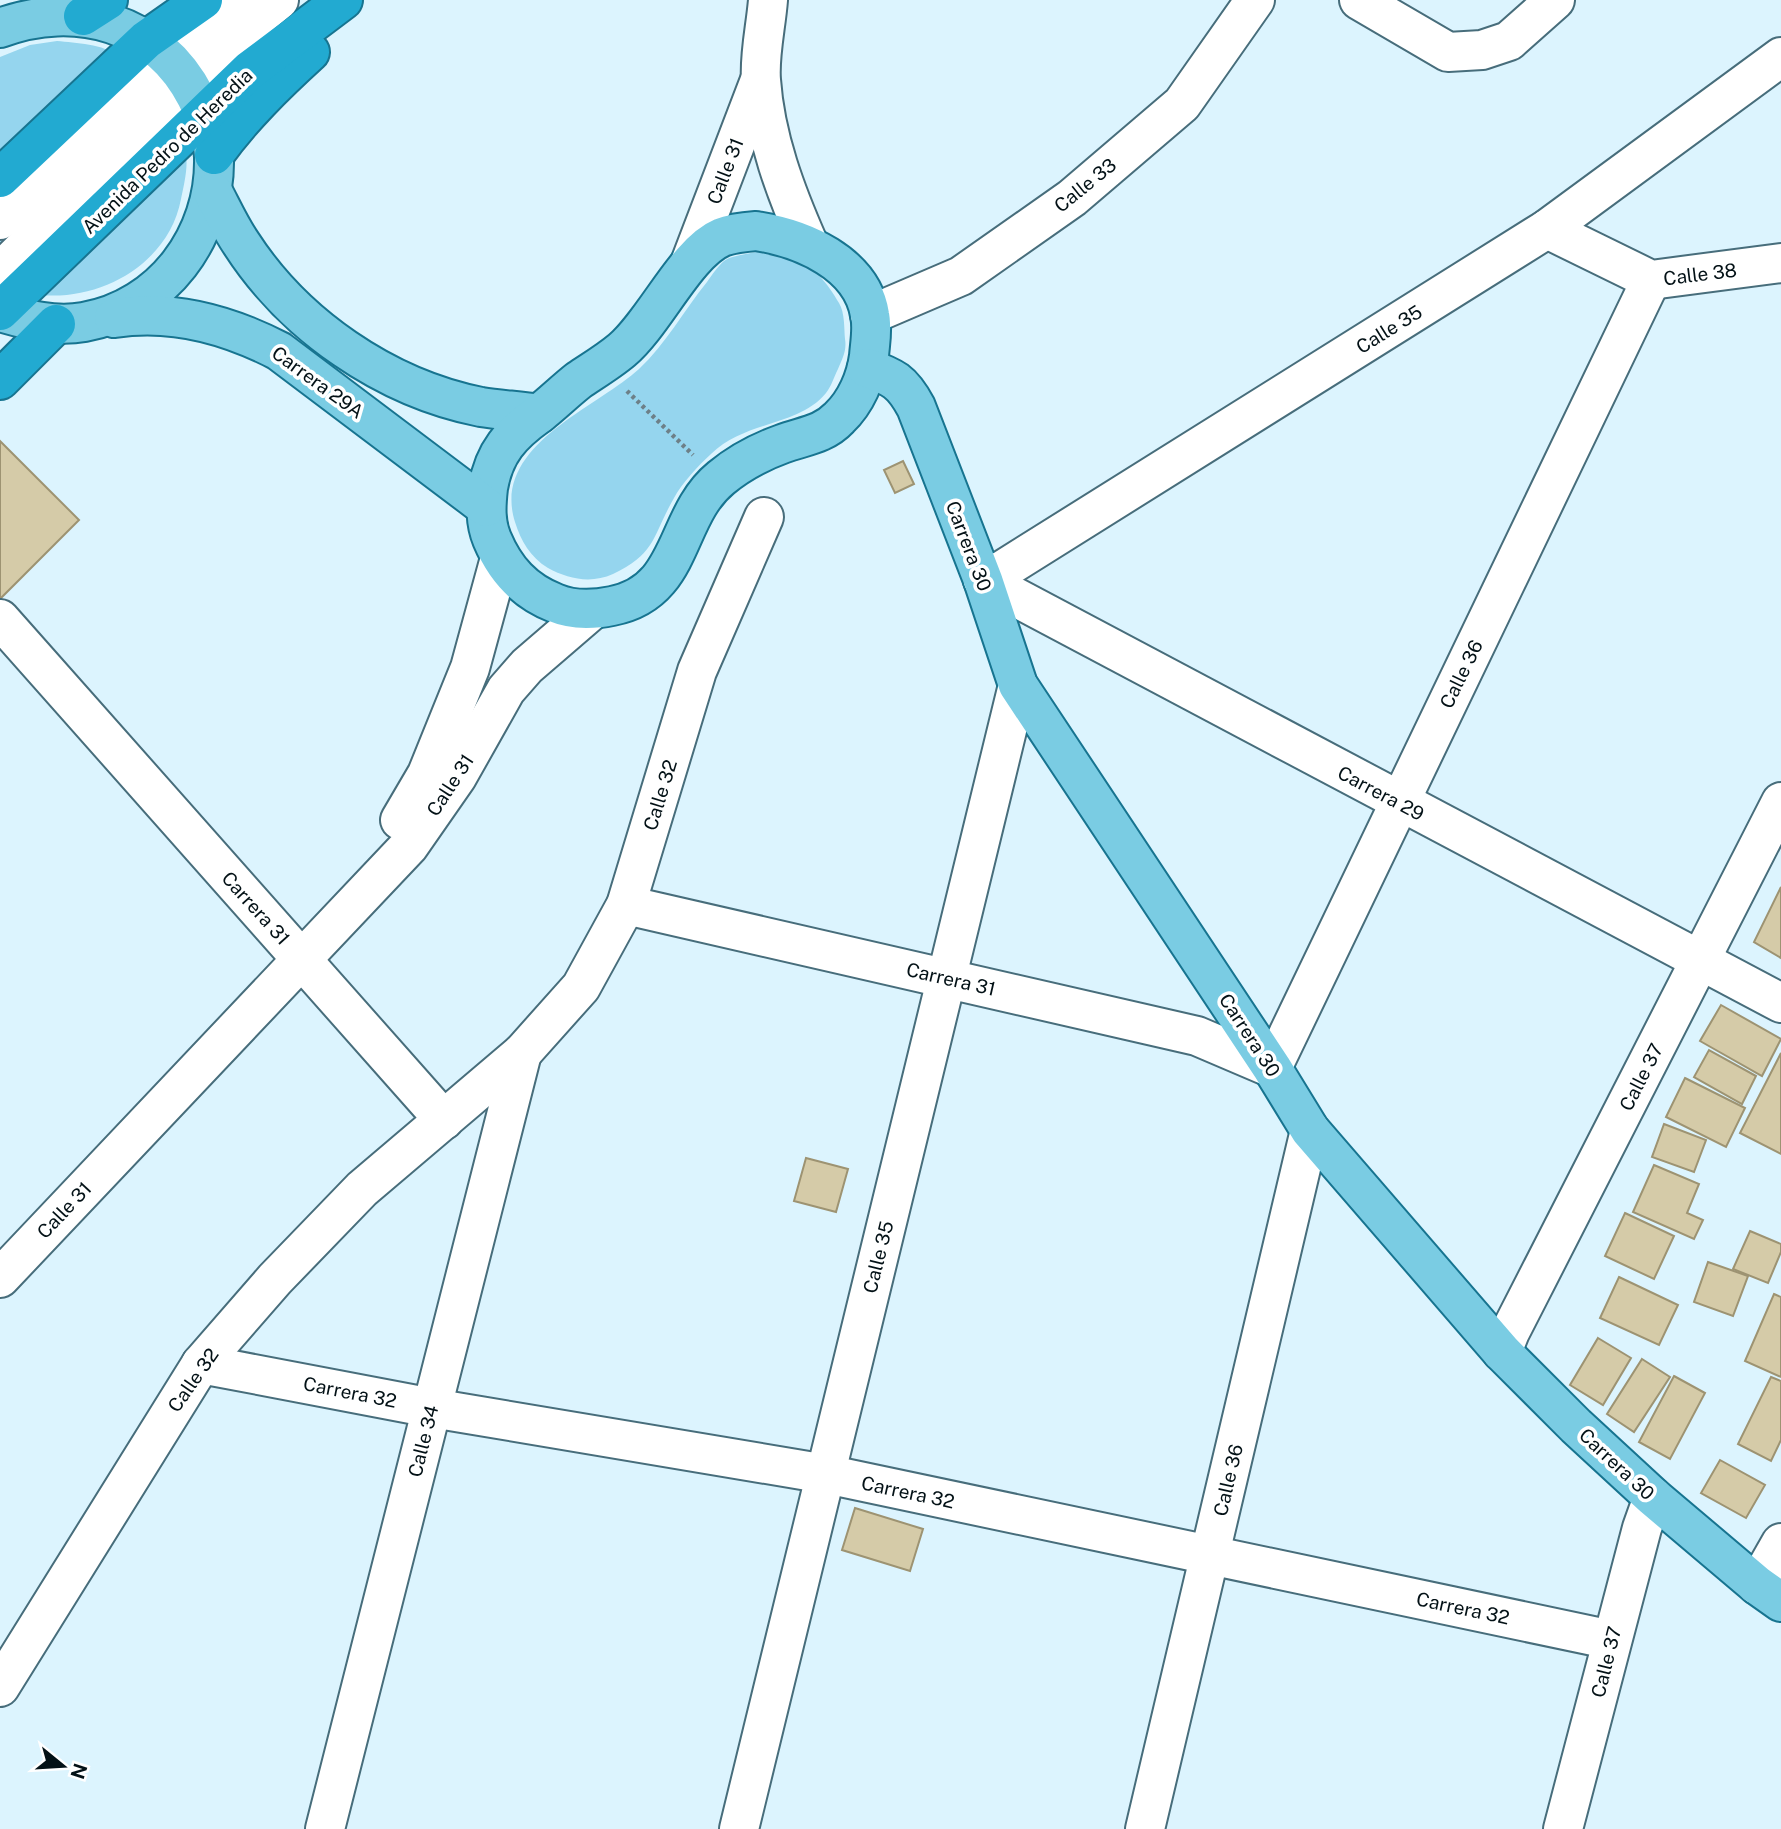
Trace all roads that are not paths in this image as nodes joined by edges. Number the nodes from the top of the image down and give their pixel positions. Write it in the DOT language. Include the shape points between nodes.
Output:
graph roads {
  1 [pos="203,0"];
  2 [pos="232,0"];
  3 [pos="279,0"];
  4 [pos="344,0"];
  5 [pos="366,0"];
  6 [pos="768,0"];
  7 [pos="1255,0"];
  8 [pos="1359,0"];
  9 [pos="1555,0"];
  10 [pos="0,2"];
  11 [pos="83,10"];
  12 [pos="0,27"];
  13 [pos="1781,57"];
  14 [pos="177,75"];
  15 [pos="761,78"];
  16 [pos="213,173"];
  17 [pos="0,178"];
  18 [pos="0,220"];
  19 [pos="1547,229"];
  20 [pos="809,245"];
  21 [pos="690,263"];
  22 [pos="1781,263"];
  23 [pos="0,272"];
  24 [pos="1651,280"];
  25 [pos="0,312"];
  26 [pos="870,314"];
  27 [pos="70,323"];
  28 [pos="867,368"];
  29 [pos="0,380"];
  30 [pos="539,414"];
  31 [pos="486,507"];
  32 [pos="764,517"];
  33 [pos="500,558"];
  34 [pos="983,580"];
  35 [pos="592,610"];
  36 [pos="0,619"];
  37 [pos="1018,685"];
  38 [pos="1399,802"];
  39 [pos="1781,803"];
  40 [pos="626,905"];
  41 [pos="302,959"];
  42 [pos="1700,960"];
  43 [pos="946,978"];
  44 [pos="1781,1003"];
  45 [pos="522,1053"];
  46 [pos="1272,1068"];
  47 [pos="444,1120"];
  48 [pos="1310,1130"];
  49 [pos="0,1278"];
  50 [pos="1502,1352"];
  51 [pos="201,1363"];
  52 [pos="432,1408"];
  53 [pos="825,1474"];
  54 [pos="1653,1497"];
  55 [pos="1781,1543"];
  56 [pos="1210,1555"];
  57 [pos="1769,1594"];
  58 [pos="1612,1640"];
  59 [pos="0,1687"];
  60 [pos="325,1829"];
  61 [pos="739,1829"];
  62 [pos="1145,1829"];
  63 [pos="1563,1829"];
  1 -- 14 [label="highway, Avenida Pedro de Heredia"];
  2 -- 14 [label="street"];
  3 -- 14 [label="street"];
  4 -- 14 [label="highway, Avenida Pedro de Heredia" via="250,70"];
  5 -- 16 [label="highway" via="233,129"];
  6 -- 15 [label="street, Calle 31"];
  7 -- 26 [label="street, Calle 33" via="1182,104 1072,198 961,276"];
  8 -- 9 [label="street" via="1448,52 1482,50 1509,41"];
  10 -- 11 [label="main road"];
  11 -- 12 [label="main road"];
  11 -- 14 [label="main road" via="126,29"];
  13 -- 19 [label="street, Calle 35"];
  14 -- 16 [label="main road"];
  14 -- 17 [label="highway, Avenida Pedro de Heredia"];
  14 -- 18 [label="street"];
  14 -- 23 [label="street"];
  14 -- 25 [label="highway, Avenida Pedro de Heredia"];
  15 -- 20 [label="street, Calle 31" via="777,164"];
  15 -- 21 [label="street, Calle 31"];
  16 -- 27 [label="main road" via="202,229 182,263 154,291 121,311"];
  16 -- 30 [label="main road" via="242,244 278,291 321,332 370,365 424,390 480,407"];
  19 -- 24 [label="street, Calle 38"];
  19 -- 34 [label="street, Calle 35"];
  20 -- 21 [label="main road" via="783,235 737,233 719,238"];
  20 -- 26 [label="main road" via="859,284"];
  21 -- 30 [label="main road" via="637,335"];
  22 -- 24 [label="street, Calle 38"];
  24 -- 38 [label="street, Calle 36"];
  25 -- 27 [label="main road" via="28,320"];
  26 -- 28 [label="main road"];
  27 -- 29 [label="highway"];
  27 -- 31 [label="main road, Carrera 29A" via="132,315 182,317 248,335 279,351"];
  28 -- 34 [label="main road, Carrera 30" via="894,378 907,390"];
  28 -- 35 [label="main road" via="856,397 839,419 819,433 755,455 719,480 702,499 654,587 626,603"];
  30 -- 31 [label="main road" via="506,442 491,470"];
  31 -- 33 [label="main road" via="488,529"];
  32 -- 40 [label="street, Calle 32" via="697,671"];
  33 -- 35 [label="main road" via="518,582 540,597 564,607"];
  33 -- 41 [label="street, Calle 31" via="470,668 427,774 369,873"];
  34 -- 37 [label="main road, Carrera 30"];
  34 -- 38 [label="street, Carrera 29"];
  35 -- 41 [label="street, Calle 31" via="506,690 457,778 409,846"];
  36 -- 41 [label="street, Carrera 31"];
  37 -- 43 [label="street, Calle 35"];
  37 -- 46 [label="main road, Carrera 30"];
  38 -- 42 [label="street, Carrera 29"];
  38 -- 46 [label="street, Calle 36"];
  39 -- 42 [label="street, Calle 37"];
  40 -- 43 [label="street, Carrera 31"];
  40 -- 45 [label="street, Calle 32" via="581,987"];
  41 -- 47 [label="street, Carrera 31"];
  41 -- 49 [label="street, Calle 31"];
  42 -- 44 [label="street, Carrera 29"];
  42 -- 50 [label="street, Calle 37"];
  43 -- 46 [label="street, Carrera 31" via="1197,1036"];
  43 -- 53 [label="street, Calle 35"];
  45 -- 47 [label="street"];
  45 -- 52 [label="street, Calle 34"];
  46 -- 48 [label="main road, Carrera 30"];
  47 -- 51 [label="street, Calle 32" via="362,1189"];
  48 -- 50 [label="main road, Carrera 30"];
  48 -- 56 [label="street, Calle 36"];
  50 -- 54 [label="main road, Carrera 30"];
  51 -- 52 [label="street, Carrera 32"];
  51 -- 59 [label="street, Calle 32"];
  52 -- 53 [label="street, Carrera 32"];
  52 -- 60 [label="street, Calle 34"];
  53 -- 56 [label="street, Carrera 32"];
  53 -- 61 [label="street, Calle 35"];
  54 -- 57 [label="main road, Carrera 30"];
  54 -- 58 [label="street, Calle 37"];
  55 -- 57 [label="street"];
  56 -- 58 [label="street, Carrera 32"];
  56 -- 62 [label="street, Calle 36"];
  58 -- 63 [label="street, Calle 37"];
}
